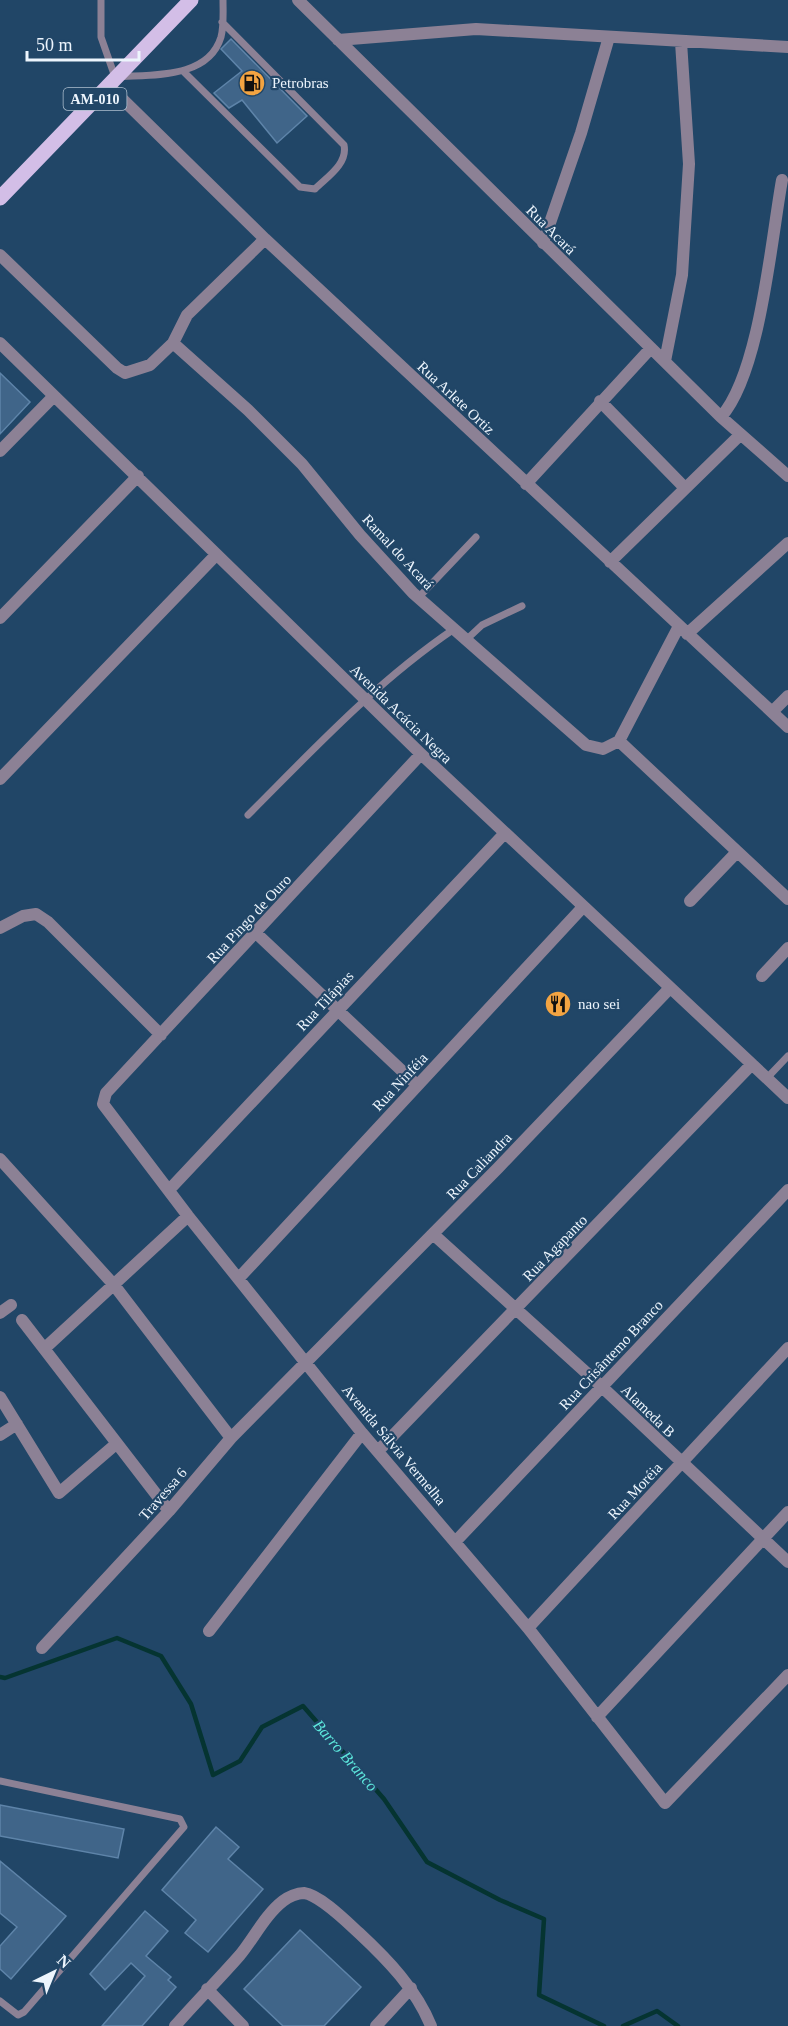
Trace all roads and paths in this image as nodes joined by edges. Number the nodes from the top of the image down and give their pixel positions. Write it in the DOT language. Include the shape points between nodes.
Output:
graph roads {
  1 [pos="101,0"];
  2 [pos="191,0"];
  3 [pos="223,0"];
  4 [pos="298,0"];
  5 [pos="222,22"];
  6 [pos="609,37"];
  7 [pos="338,40"];
  8 [pos="681,42"];
  9 [pos="788,48"];
  10 [pos="184,72"];
  11 [pos="111,81"];
  12 [pos="782,180"];
  13 [pos="0,198"];
  14 [pos="265,239"];
  15 [pos="543,243"];
  16 [pos="0,255"];
  17 [pos="173,343"];
  18 [pos="0,344"];
  19 [pos="651,348"];
  20 [pos="665,362"];
  21 [pos="54,396"];
  22 [pos="600,401"];
  23 [pos="721,417"];
  24 [pos="740,435"];
  25 [pos="0,452"];
  26 [pos="788,476"];
  27 [pos="138,477"];
  28 [pos="526,484"];
  29 [pos="685,488"];
  30 [pos="476,537"];
  31 [pos="788,543"];
  32 [pos="216,555"];
  33 [pos="610,562"];
  34 [pos="419,597"];
  35 [pos="522,606"];
  36 [pos="0,618"];
  37 [pos="454,629"];
  38 [pos="683,630"];
  39 [pos="466,640"];
  40 [pos="788,696"];
  41 [pos="364,698"];
  42 [pos="772,712"];
  43 [pos="788,727"];
  44 [pos="619,741"];
  45 [pos="421,754"];
  46 [pos="0,779"];
  47 [pos="248,815"];
  48 [pos="504,834"];
  49 [pos="737,852"];
  50 [pos="788,899"];
  51 [pos="690,901"];
  52 [pos="584,907"];
  53 [pos="0,928"];
  54 [pos="256,933"];
  55 [pos="788,948"];
  56 [pos="762,976"];
  57 [pos="669,988"];
  58 [pos="337,1010"];
  59 [pos="161,1035"];
  60 [pos="788,1056"];
  61 [pos="752,1064"];
  62 [pos="767,1078"];
  63 [pos="417,1085"];
  64 [pos="788,1098"];
  65 [pos="103,1104"];
  66 [pos="0,1159"];
  67 [pos="169,1190"];
  68 [pos="788,1190"];
  69 [pos="188,1216"];
  70 [pos="433,1234"];
  71 [pos="239,1278"];
  72 [pos="114,1285"];
  73 [pos="11,1305"];
  74 [pos="516,1310"];
  75 [pos="0,1313"];
  76 [pos="22,1320"];
  77 [pos="45,1348"];
  78 [pos="788,1348"];
  79 [pos="307,1361"];
  80 [pos="602,1386"];
  81 [pos="0,1397"];
  82 [pos="16,1424"];
  83 [pos="362,1433"];
  84 [pos="0,1435"];
  85 [pos="231,1438"];
  86 [pos="116,1444"];
  87 [pos="378,1451"];
  88 [pos="682,1464"];
  89 [pos="169,1511"];
  90 [pos="788,1512"];
  91 [pos="762,1539"];
  92 [pos="456,1541"];
  93 [pos="788,1562"];
  94 [pos="528,1628"];
  95 [pos="209,1631"];
  96 [pos="42,1648"];
  97 [pos="788,1675"];
  98 [pos="597,1717"];
  99 [pos="1,1783"];
  100 [pos="411,1988"];
  101 [pos="207,1989"];
  102 [pos="0,2001"];
  103 [pos="175,2026"];
  104 [pos="243,2026"];
  105 [pos="376,2026"];
  106 [pos="431,2026"];
  1 -- 11 [label="lane" via="101,37"];
  2 -- 11 [label="main road, AM-010"];
  3 -- 5 [label="lane"];
  4 -- 7 [label="street, Rua Acará"];
  5 -- 10 [label="lane" via="221,37 212,53"];
  5 -- 10 [label="lane" via="344,146 343,161 315,189 300,187"];
  6 -- 7 [label="street" via="476,28"];
  6 -- 8 [label="street"];
  6 -- 15 [label="street"];
  7 -- 15 [label="street, Rua Acará"];
  8 -- 9 [label="street"];
  8 -- 20 [label="street" via="689,164 682,275"];
  10 -- 11 [label="lane"];
  11 -- 13 [label="main road, AM-010"];
  11 -- 14 [label="street, Rua Arlete Ortiz"];
  12 -- 23 [label="street" via="752,351 733,399"];
  14 -- 17 [label="street" via="187,315"];
  14 -- 28 [label="street, Rua Arlete Ortiz"];
  15 -- 19 [label="street, Rua Acará"];
  16 -- 17 [label="street" via="117,368 125,372 143,369"];
  17 -- 34 [label="street, Ramal do Acará" via="302,464 366,543"];
  18 -- 21 [label="street, Avenida Acácia Negra"];
  19 -- 20 [label="street, Rua Acará"];
  19 -- 22 [label="street"];
  20 -- 23 [label="street, Rua Acará"];
  21 -- 25 [label="street"];
  21 -- 27 [label="street, Avenida Acácia Negra"];
  22 -- 28 [label="street"];
  22 -- 29 [label="street"];
  23 -- 24 [label="street, Rua Acará"];
  24 -- 26 [label="street, Rua Acará"];
  24 -- 29 [label="street"];
  27 -- 32 [label="street, Avenida Acácia Negra"];
  27 -- 36 [label="street"];
  28 -- 33 [label="street, Rua Arlete Ortiz"];
  29 -- 33 [label="street"];
  30 -- 34 [label="lane"];
  31 -- 38 [label="street"];
  32 -- 41 [label="street, Avenida Acácia Negra"];
  32 -- 46 [label="street"];
  33 -- 38 [label="street, Rua Arlete Ortiz"];
  34 -- 37 [label="street, Ramal do Acará"];
  35 -- 39 [label="lane" via="482,625"];
  37 -- 39 [label="street, Ramal do Acará"];
  37 -- 41 [label="lane"];
  38 -- 42 [label="street, Rua Arlete Ortiz"];
  38 -- 44 [label="street"];
  39 -- 44 [label="street, Ramal do Acará" via="586,745 603,749"];
  40 -- 42 [label="street"];
  41 -- 45 [label="street, Avenida Acácia Negra"];
  41 -- 47 [label="lane"];
  42 -- 43 [label="street, Rua Arlete Ortiz"];
  44 -- 49 [label="street"];
  45 -- 48 [label="street, Avenida Acácia Negra"];
  45 -- 54 [label="street, Rua Pingo de Ouro"];
  48 -- 52 [label="street, Avenida Acácia Negra"];
  48 -- 58 [label="street, Rua Tilápias"];
  49 -- 50 [label="street"];
  49 -- 51 [label="street"];
  52 -- 57 [label="street, Avenida Acácia Negra"];
  52 -- 63 [label="street, Rua Ninféia"];
  53 -- 59 [label="street" via="36,914"];
  54 -- 58 [label="street"];
  54 -- 59 [label="street, Rua Pingo de Ouro"];
  55 -- 56 [label="street"];
  57 -- 61 [label="street, Avenida Acácia Negra"];
  57 -- 70 [label="street, Rua Caliandra"];
  58 -- 63 [label="street"];
  58 -- 67 [label="street, Rua Tilápias"];
  59 -- 65 [label="street, Rua Pingo de Ouro" via="106,1093"];
  60 -- 62 [label="lane"];
  61 -- 62 [label="street, Avenida Acácia Negra"];
  61 -- 74 [label="street, Rua Agapanto"];
  62 -- 64 [label="street, Avenida Acácia Negra"];
  63 -- 71 [label="street, Rua Ninféia"];
  65 -- 67 [label="street, Avenida Sálvia Vermelha"];
  66 -- 72 [label="street"];
  67 -- 69 [label="street, Avenida Sálvia Vermelha"];
  68 -- 80 [label="street, Rua Crisântemo Branco"];
  69 -- 71 [label="street, Avenida Sálvia Vermelha"];
  69 -- 72 [label="street"];
  70 -- 74 [label="street, Alameda B"];
  70 -- 79 [label="street, Rua Caliandra"];
  71 -- 79 [label="street, Avenida Sálvia Vermelha"];
  72 -- 77 [label="street"];
  72 -- 85 [label="street"];
  73 -- 75 [label="street"];
  74 -- 80 [label="street, Alameda B"];
  74 -- 87 [label="street, Rua Agapanto"];
  76 -- 77 [label="street"];
  77 -- 86 [label="street"];
  78 -- 88 [label="street, Rua Moréia"];
  79 -- 83 [label="street, Avenida Sálvia Vermelha"];
  79 -- 85 [label="street, Travessa 6"];
  80 -- 88 [label="street, Alameda B"];
  80 -- 92 [label="street, Rua Crisântemo Branco"];
  81 -- 82 [label="street"];
  82 -- 84 [label="street"];
  82 -- 86 [label="street" via="59,1493"];
  83 -- 87 [label="street, Avenida Sálvia Vermelha"];
  83 -- 95 [label="street"];
  85 -- 89 [label="street, Travessa 6"];
  86 -- 89 [label="street"];
  87 -- 92 [label="street, Avenida Sálvia Vermelha"];
  88 -- 91 [label="street, Alameda B"];
  88 -- 94 [label="street, Rua Moréia"];
  89 -- 96 [label="street, Travessa 6"];
  90 -- 91 [label="street"];
  91 -- 93 [label="street, Alameda B"];
  91 -- 98 [label="street"];
  92 -- 94 [label="street, Avenida Sálvia Vermelha"];
  94 -- 98 [label="street, Avenida Sálvia Vermelha"];
  97 -- 98 [label="street, Avenida Sálvia Vermelha" via="665,1803"];
  99 -- 102 [label="lane" via="180,1819 184,1827 24,2012 18,2015"];
  100 -- 101 [label="street" via="340,1916 303,1893 278,1905 239,1956"];
  100 -- 105 [label="street"];
  100 -- 106 [label="street"];
  101 -- 103 [label="street"];
  101 -- 104 [label="street"];
}
